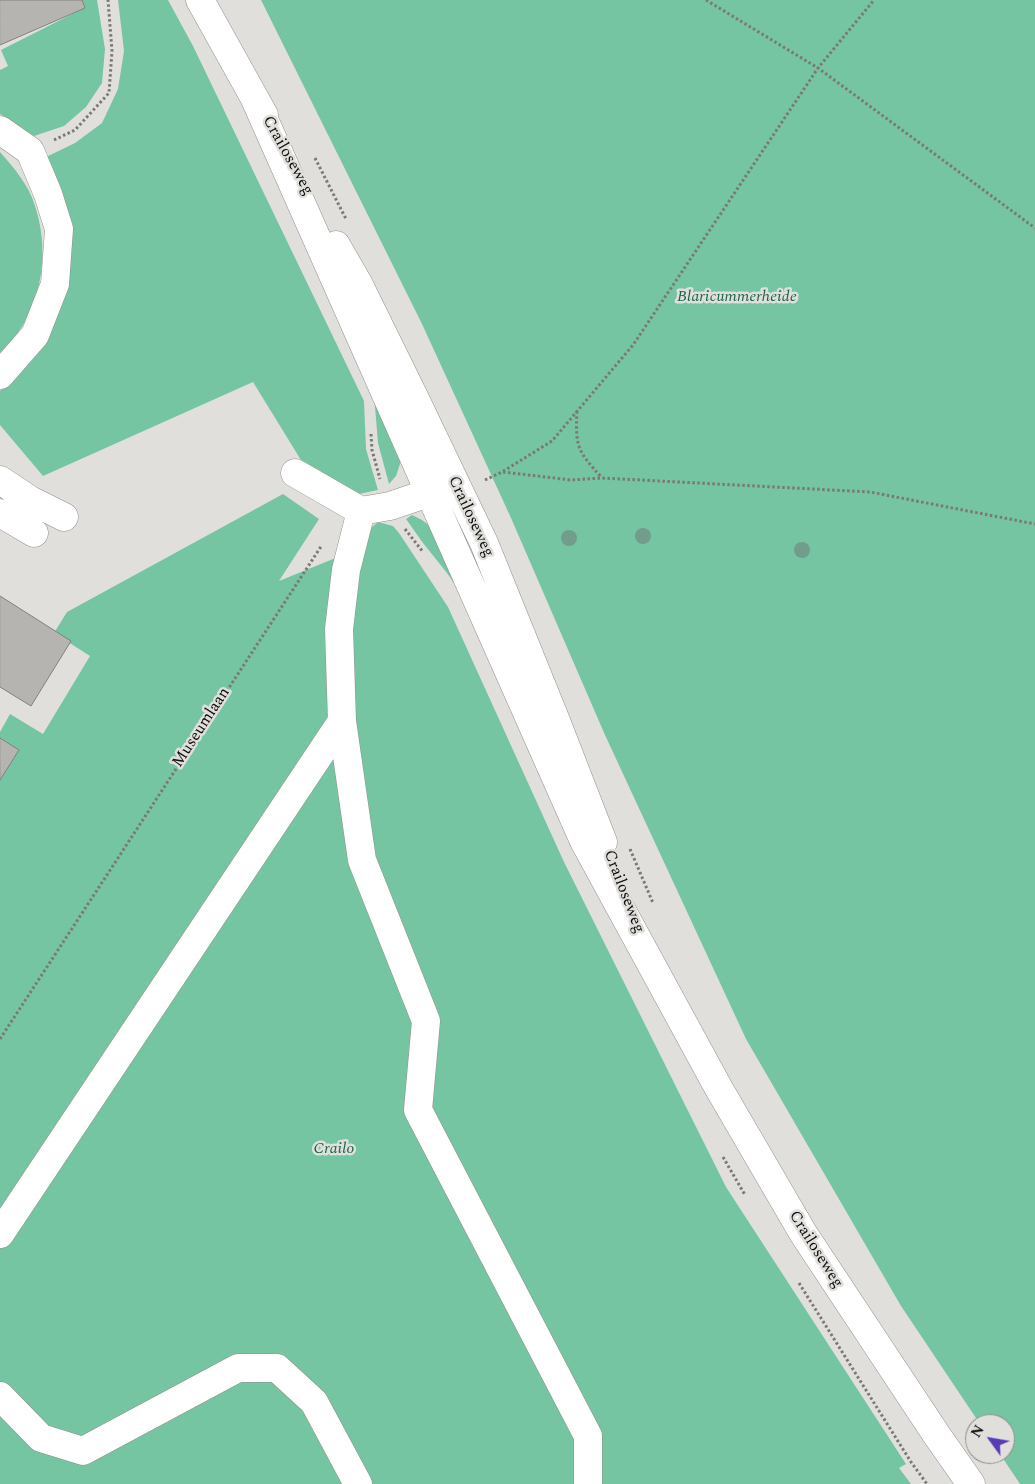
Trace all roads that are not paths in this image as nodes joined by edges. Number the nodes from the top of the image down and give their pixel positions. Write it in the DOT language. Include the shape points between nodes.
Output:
graph roads {
  1 [pos="200,0"];
  2 [pos="255,99"];
  3 [pos="0,130"];
  4 [pos="0,375"];
  5 [pos="295,473"];
  6 [pos="0,480"];
  7 [pos="466,484"];
  8 [pos="429,493"];
  9 [pos="361,511"];
  10 [pos="0,513"];
  11 [pos="64,517"];
  12 [pos="34,533"];
  13 [pos="342,721"];
  14 [pos="646,953"];
  15 [pos="0,1234"];
  16 [pos="0,1396"];
  17 [pos="358,1484"];
  18 [pos="588,1484"];
  19 [pos="971,1484"];
  1 -- 2 [label="main road, Crailoseweg"];
  2 -- 7 [label="main road, Crailoseweg"];
  2 -- 8 [label="main road, Crailoseweg"];
  3 -- 4 [label="main road" via="30,151 59,229 55,284 35,336"];
  5 -- 9 [label="main road"];
  6 -- 11 [label="main road"];
  7 -- 8 [label="main road"];
  7 -- 14 [label="main road, Crailoseweg" via="484,543"];
  8 -- 9 [label="main road" via="390,506"];
  8 -- 14 [label="main road, Crailoseweg" via="584,841"];
  9 -- 13 [label="main road" via="346,570 339,630"];
  10 -- 12 [label="main road"];
  13 -- 15 [label="main road"];
  13 -- 18 [label="main road" via="362,860 426,1021 418,1110 588,1436"];
  14 -- 19 [label="main road, Crailoseweg" via="718,1087 803,1233"];
  16 -- 17 [label="main road" via="41,1438 83,1452 238,1368 277,1368 314,1402"];
}
